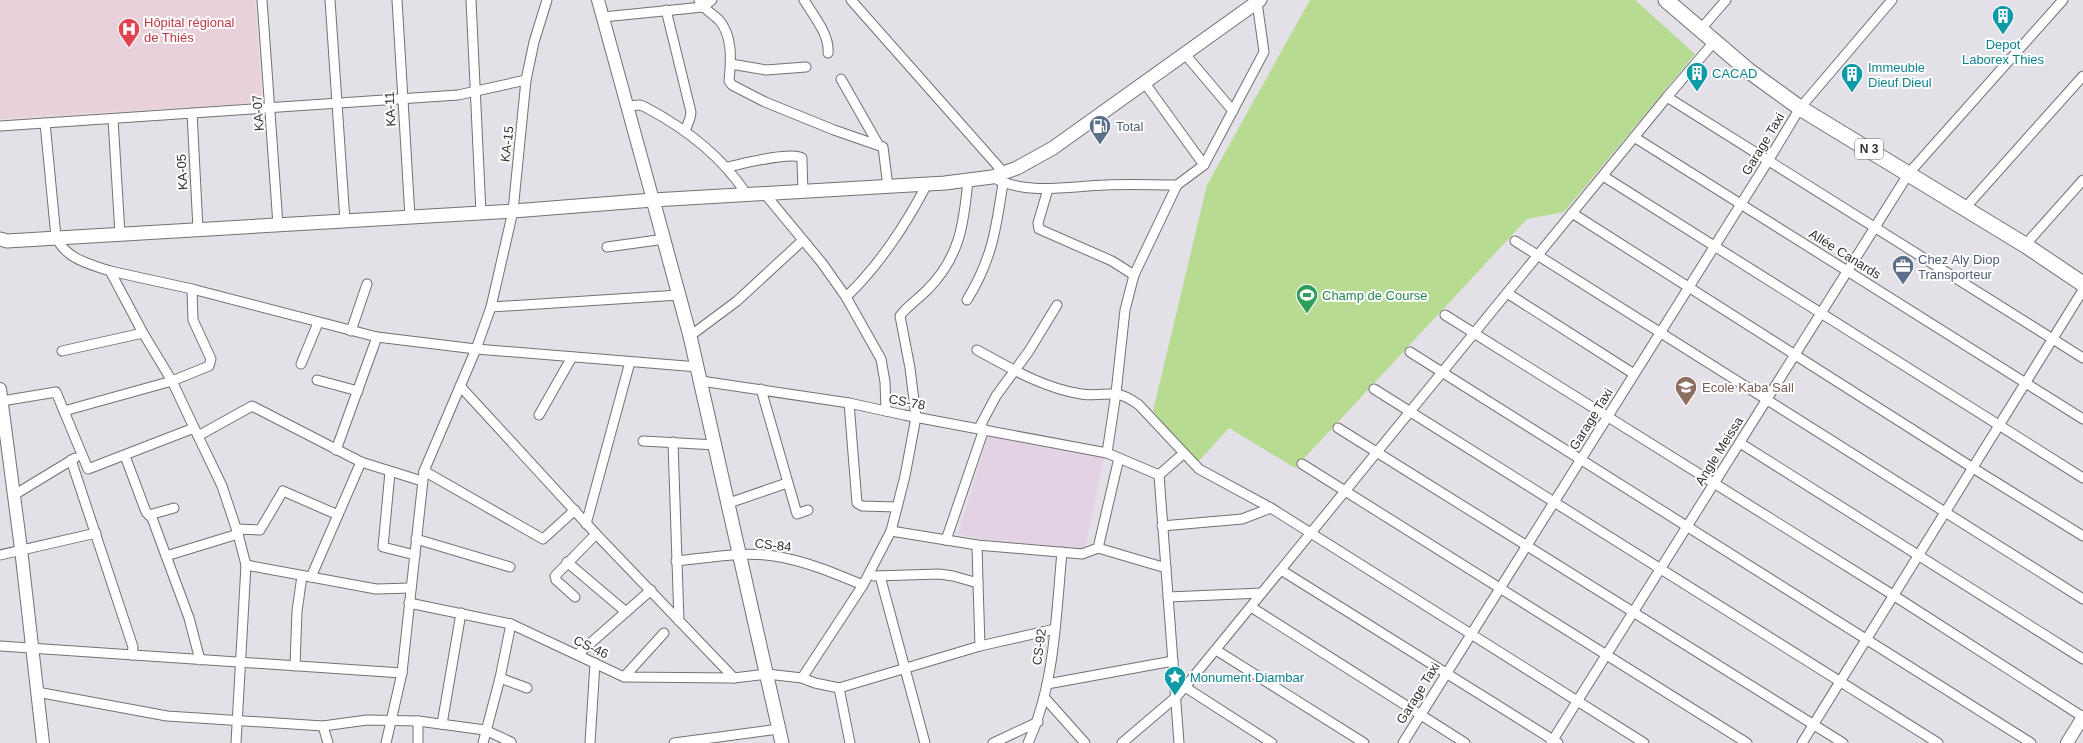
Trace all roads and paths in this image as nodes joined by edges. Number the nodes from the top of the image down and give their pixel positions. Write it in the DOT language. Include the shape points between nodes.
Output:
graph roads {
  1 [pos="262,0"];
  2 [pos="330,0"];
  3 [pos="397,0"];
  4 [pos="471,0"];
  5 [pos="548,0"];
  6 [pos="598,0"];
  7 [pos="712,0"];
  8 [pos="804,0"];
  9 [pos="851,0"];
  10 [pos="1666,0"];
  11 [pos="1726,0"];
  12 [pos="1892,0"];
  13 [pos="2063,0"];
  14 [pos="1259,1"];
  15 [pos="701,3"];
  16 [pos="666,10"];
  17 [pos="603,17"];
  18 [pos="1700,30"];
  19 [pos="1714,42"];
  20 [pos="828,53"];
  21 [pos="1184,53"];
  22 [pos="731,64"];
  23 [pos="806,67"];
  24 [pos="2083,76"];
  25 [pos="841,79"];
  26 [pos="526,80"];
  27 [pos="1144,82"];
  28 [pos="476,91"];
  29 [pos="1667,97"];
  30 [pos="403,98"];
  31 [pos="337,103"];
  32 [pos="627,106"];
  33 [pos="271,108"];
  34 [pos="1800,108"];
  35 [pos="1233,111"];
  36 [pos="192,113"];
  37 [pos="113,119"];
  38 [pos="45,123"];
  39 [pos="0,126"];
  40 [pos="685,131"];
  41 [pos="1634,137"];
  42 [pos="878,144"];
  43 [pos="1768,161"];
  44 [pos="1204,165"];
  45 [pos="727,167"];
  46 [pos="1909,173"];
  47 [pos="1603,176"];
  48 [pos="1000,178"];
  49 [pos="968,180"];
  50 [pos="2083,180"];
  51 [pos="927,184"];
  52 [pos="1177,185"];
  53 [pos="888,187"];
  54 [pos="1048,189"];
  55 [pos="803,192"];
  56 [pos="765,194"];
  57 [pos="747,195"];
  58 [pos="653,200"];
  59 [pos="1741,204"];
  60 [pos="1966,208"];
  61 [pos="513,211"];
  62 [pos="481,213"];
  63 [pos="1572,213"];
  64 [pos="410,217"];
  65 [pos="345,221"];
  66 [pos="278,225"];
  67 [pos="1874,228"];
  68 [pos="198,229"];
  69 [pos="120,234"];
  70 [pos="0,238"];
  71 [pos="56,238"];
  72 [pos="664,239"];
  73 [pos="15,240"];
  74 [pos="802,241"];
  75 [pos="1515,241"];
  76 [pos="0,244"];
  77 [pos="2025,245"];
  78 [pos="1715,246"];
  79 [pos="607,247"];
  80 [pos="1537,255"];
  81 [pos="110,271"];
  82 [pos="1847,271"];
  83 [pos="1134,275"];
  84 [pos="367,284"];
  85 [pos="2083,284"];
  86 [pos="1689,287"];
  87 [pos="192,289"];
  88 [pos="2083,290"];
  89 [pos="1507,293"];
  90 [pos="680,295"];
  91 [pos="846,297"];
  92 [pos="967,300"];
  93 [pos="1057,305"];
  94 [pos="490,307"];
  95 [pos="1821,313"];
  96 [pos="1445,315"];
  97 [pos="318,323"];
  98 [pos="350,331"];
  99 [pos="1661,332"];
  100 [pos="143,333"];
  101 [pos="1474,333"];
  102 [pos="690,336"];
  103 [pos="376,337"];
  104 [pos="2053,339"];
  105 [pos="476,349"];
  106 [pos="977,350"];
  107 [pos="62,351"];
  108 [pos="1410,352"];
  109 [pos="1795,354"];
  110 [pos="572,357"];
  111 [pos="2083,358"];
  112 [pos="630,362"];
  113 [pos="300,364"];
  114 [pos="698,367"];
  115 [pos="1014,371"];
  116 [pos="1442,373"];
  117 [pos="1634,374"];
  118 [pos="317,380"];
  119 [pos="172,381"];
  120 [pos="701,381"];
  121 [pos="2025,384"];
  122 [pos="460,386"];
  123 [pos="0,389"];
  124 [pos="761,389"];
  125 [pos="1374,389"];
  126 [pos="358,391"];
  127 [pos="1116,393"];
  128 [pos="1767,399"];
  129 [pos="2,402"];
  130 [pos="849,403"];
  131 [pos="64,411"];
  132 [pos="886,411"];
  133 [pos="1410,411"];
  134 [pos="539,415"];
  135 [pos="916,417"];
  136 [pos="1608,417"];
  137 [pos="2083,419"];
  138 [pos="1999,426"];
  139 [pos="1338,428"];
  140 [pos="981,429"];
  141 [pos="196,432"];
  142 [pos="643,441"];
  143 [pos="673,442"];
  144 [pos="1740,443"];
  145 [pos="716,445"];
  146 [pos="336,450"];
  147 [pos="1377,452"];
  148 [pos="4,453"];
  149 [pos="1107,453"];
  150 [pos="82,454"];
  151 [pos="1184,454"];
  152 [pos="125,456"];
  153 [pos="1119,458"];
  154 [pos="71,460"];
  155 [pos="1580,460"];
  156 [pos="361,462"];
  157 [pos="1302,464"];
  158 [pos="1973,468"];
  159 [pos="424,471"];
  160 [pos="390,472"];
  161 [pos="1159,475"];
  162 [pos="2083,478"];
  163 [pos="422,481"];
  164 [pos="787,483"];
  165 [pos="1714,483"];
  166 [pos="1346,490"];
  167 [pos="14,495"];
  168 [pos="1554,502"];
  169 [pos="729,503"];
  170 [pos="897,507"];
  171 [pos="174,508"];
  172 [pos="1271,508"];
  173 [pos="574,510"];
  174 [pos="808,510"];
  175 [pos="1946,511"];
  176 [pos="149,515"];
  177 [pos="338,515"];
  178 [pos="586,524"];
  179 [pos="1162,526"];
  180 [pos="1687,527"];
  181 [pos="237,531"];
  182 [pos="891,531"];
  183 [pos="1311,533"];
  184 [pos="96,534"];
  185 [pos="596,534"];
  186 [pos="2083,536"];
  187 [pos="416,539"];
  188 [pos="946,540"];
  189 [pos="976,544"];
  190 [pos="1526,546"];
  191 [pos="21,549"];
  192 [pos="1094,550"];
  193 [pos="1062,552"];
  194 [pos="1919,554"];
  195 [pos="0,555"];
  196 [pos="415,555"];
  197 [pos="740,555"];
  198 [pos="166,556"];
  199 [pos="676,561"];
  200 [pos="567,562"];
  201 [pos="246,565"];
  202 [pos="510,567"];
  203 [pos="1166,568"];
  204 [pos="1660,569"];
  205 [pos="1281,570"];
  206 [pos="306,576"];
  207 [pos="869,576"];
  208 [pos="880,576"];
  209 [pos="978,584"];
  210 [pos="863,585"];
  211 [pos="411,588"];
  212 [pos="1500,588"];
  213 [pos="651,590"];
  214 [pos="1262,593"];
  215 [pos="1894,595"];
  216 [pos="575,597"];
  217 [pos="1168,597"];
  218 [pos="2083,599"];
  219 [pos="410,603"];
  220 [pos="1251,607"];
  221 [pos="626,612"];
  222 [pos="1633,612"];
  223 [pos="461,614"];
  224 [pos="679,621"];
  225 [pos="511,624"];
  226 [pos="1054,629"];
  227 [pos="664,633"];
  228 [pos="1471,634"];
  229 [pos="1866,640"];
  230 [pos="980,646"];
  231 [pos="0,647"];
  232 [pos="33,648"];
  233 [pos="1216,650"];
  234 [pos="132,655"];
  235 [pos="577,655"];
  236 [pos="1607,655"];
  237 [pos="2083,659"];
  238 [pos="200,660"];
  239 [pos="1173,661"];
  240 [pos="240,662"];
  241 [pos="595,663"];
  242 [pos="295,666"];
  243 [pos="907,669"];
  244 [pos="402,673"];
  245 [pos="1446,673"];
  246 [pos="767,674"];
  247 [pos="624,677"];
  248 [pos="500,678"];
  249 [pos="734,678"];
  250 [pos="802,678"];
  251 [pos="1840,682"];
  252 [pos="1047,684"];
  253 [pos="1185,687"];
  254 [pos="527,688"];
  255 [pos="839,688"];
  256 [pos="37,692"];
  257 [pos="1044,697"];
  258 [pos="1176,697"];
  259 [pos="1577,701"];
  260 [pos="1420,714"];
  261 [pos="2083,717"];
  262 [pos="392,719"];
  263 [pos="418,721"];
  264 [pos="237,722"];
  265 [pos="1038,722"];
  266 [pos="442,724"];
  267 [pos="1813,724"];
  268 [pos="323,726"];
  269 [pos="779,729"];
  270 [pos="485,730"];
  271 [pos="511,742"];
  272 [pos="689,742"];
  273 [pos="1554,742"];
  274 [pos="43,743"];
  275 [pos="236,743"];
  276 [pos="328,743"];
  277 [pos="386,743"];
  278 [pos="418,743"];
  279 [pos="482,743"];
  280 [pos="590,743"];
  281 [pos="674,743"];
  282 [pos="782,743"];
  283 [pos="850,743"];
  284 [pos="925,743"];
  285 [pos="993,743"];
  286 [pos="1028,743"];
  287 [pos="1085,743"];
  288 [pos="1122,743"];
  289 [pos="1179,743"];
  290 [pos="1272,743"];
  291 [pos="1364,743"];
  292 [pos="1402,743"];
  293 [pos="1465,743"];
  294 [pos="1644,743"];
  295 [pos="1747,743"];
  296 [pos="1802,743"];
  297 [pos="1843,743"];
  298 [pos="1938,743"];
  299 [pos="2031,743"];
  300 [pos="2067,743"];
  1 -- 33 [label="street, KA-07"];
  2 -- 31 [label="street"];
  3 -- 30 [label="street, KA-11"];
  4 -- 28 [label="street"];
  5 -- 26 [label="street, KA-15" via="534,42"];
  6 -- 17 [label="street"];
  7 -- 15 [label="street"];
  8 -- 20 [label="street" via="824,34 829,48"];
  9 -- 48 [label="street"];
  10 -- 18 [label="main road, N 3"];
  11 -- 18 [label="street"];
  12 -- 34 [label="street, Garage Taxi"];
  13 -- 46 [label="street, Angle Meissa"];
  14 -- 21 [label="main road"];
  14 -- 35 [label="street" via="1264,52"];
  15 -- 16 [label="street"];
  15 -- 22 [label="street" via="726,32"];
  16 -- 17 [label="street"];
  16 -- 40 [label="street" via="691,112"];
  17 -- 32 [label="street"];
  18 -- 19 [label="main road, N 3"];
  19 -- 29 [label="street"];
  19 -- 34 [label="main road, N 3"];
  21 -- 27 [label="main road"];
  21 -- 35 [label="street"];
  22 -- 23 [label="street" via="766,70"];
  22 -- 42 [label="street" via="729,81 732,85 765,102 834,130"];
  24 -- 60 [label="street"];
  25 -- 42 [label="street"];
  26 -- 28 [label="street"];
  26 -- 61 [label="street, KA-15"];
  27 -- 44 [label="street"];
  27 -- 48 [label="main road" via="1053,148"];
  28 -- 30 [label="street" via="458,95"];
  28 -- 62 [label="street"];
  29 -- 41 [label="street"];
  29 -- 43 [label="street"];
  30 -- 31 [label="street"];
  30 -- 64 [label="street, KA-11"];
  31 -- 33 [label="street"];
  31 -- 65 [label="street"];
  32 -- 40 [label="street" via="640,105"];
  32 -- 58 [label="street"];
  33 -- 36 [label="street"];
  33 -- 66 [label="street, KA-07"];
  34 -- 43 [label="street, Garage Taxi"];
  34 -- 46 [label="main road, N 3"];
  35 -- 44 [label="street"];
  36 -- 37 [label="street"];
  36 -- 68 [label="street, KA-05"];
  37 -- 38 [label="street"];
  37 -- 69 [label="street"];
  38 -- 39 [label="street"];
  38 -- 71 [label="street"];
  40 -- 45 [label="street"];
  41 -- 47 [label="street"];
  41 -- 59 [label="street, Allée Canards"];
  42 -- 53 [label="street" via="884,147 885,151"];
  43 -- 59 [label="street, Garage Taxi"];
  43 -- 67 [label="street"];
  44 -- 52 [label="street"];
  45 -- 55 [label="street" via="782,156 798,156 802,158"];
  45 -- 57 [label="street"];
  46 -- 60 [label="main road, N 3"];
  46 -- 67 [label="street, Angle Meissa"];
  47 -- 63 [label="street"];
  47 -- 78 [label="street"];
  48 -- 49 [label="main road"];
  48 -- 54 [label="street"];
  48 -- 92 [label="street" via="994,238 986,265"];
  49 -- 51 [label="main road"];
  49 -- 135 [label="street" via="965,219 959,242 951,258 929,288 900,316"];
  50 -- 77 [label="street"];
  51 -- 53 [label="main road"];
  51 -- 91 [label="street" via="918,202 874,267"];
  52 -- 54 [label="street" via="1107,185"];
  52 -- 83 [label="street"];
  53 -- 55 [label="main road"];
  54 -- 83 [label="street" via="1038,223 1039,229 1112,261"];
  55 -- 56 [label="main road"];
  56 -- 57 [label="main road"];
  56 -- 74 [label="street"];
  57 -- 58 [label="main road"];
  58 -- 61 [label="main road"];
  58 -- 72 [label="main road"];
  59 -- 78 [label="street, Garage Taxi"];
  59 -- 82 [label="street, Allée Canards"];
  60 -- 77 [label="main road, N 3"];
  61 -- 62 [label="main road"];
  61 -- 94 [label="street, KA-15"];
  62 -- 64 [label="main road"];
  63 -- 80 [label="street"];
  63 -- 86 [label="street"];
  64 -- 65 [label="main road"];
  65 -- 66 [label="main road"];
  66 -- 68 [label="main road"];
  67 -- 82 [label="street, Angle Meissa"];
  67 -- 104 [label="street"];
  68 -- 69 [label="main road"];
  69 -- 71 [label="main road"];
  70 -- 73 [label="main road"];
  71 -- 73 [label="main road"];
  71 -- 81 [label="street" via="61,248 69,254"];
  72 -- 79 [label="street"];
  72 -- 90 [label="main road"];
  73 -- 76 [label="main road"];
  74 -- 91 [label="street" via="822,263"];
  74 -- 102 [label="street" via="737,301"];
  75 -- 80 [label="street"];
  77 -- 85 [label="main road, N 3"];
  78 -- 86 [label="street, Garage Taxi"];
  78 -- 95 [label="street"];
  80 -- 89 [label="street"];
  80 -- 99 [label="street"];
  81 -- 87 [label="street"];
  81 -- 100 [label="street"];
  82 -- 95 [label="street, Angle Meissa"];
  82 -- 121 [label="street, Allée Canards"];
  83 -- 127 [label="street" via="1125,310"];
  84 -- 98 [label="street"];
  86 -- 99 [label="street, Garage Taxi"];
  86 -- 109 [label="street"];
  87 -- 97 [label="street"];
  87 -- 119 [label="street" via="193,320 211,363"];
  88 -- 104 [label="street"];
  89 -- 101 [label="street"];
  89 -- 117 [label="street"];
  90 -- 94 [label="street"];
  90 -- 102 [label="main road"];
  91 -- 132 [label="street" via="881,359"];
  93 -- 115 [label="street"];
  94 -- 105 [label="street, KA-15"];
  95 -- 109 [label="street, Angle Meissa"];
  95 -- 138 [label="street"];
  96 -- 101 [label="street"];
  97 -- 98 [label="street"];
  97 -- 113 [label="street"];
  98 -- 103 [label="street"];
  99 -- 117 [label="street, Garage Taxi"];
  99 -- 128 [label="street"];
  100 -- 107 [label="street"];
  100 -- 119 [label="street"];
  101 -- 116 [label="street"];
  101 -- 136 [label="street"];
  102 -- 114 [label="main road"];
  103 -- 105 [label="street"];
  103 -- 126 [label="street"];
  104 -- 111 [label="street"];
  104 -- 121 [label="street"];
  105 -- 110 [label="street"];
  105 -- 122 [label="street, KA-15"];
  106 -- 115 [label="street"];
  108 -- 116 [label="street"];
  109 -- 128 [label="street, Angle Meissa"];
  109 -- 158 [label="street"];
  110 -- 112 [label="street"];
  110 -- 134 [label="street"];
  112 -- 114 [label="street"];
  112 -- 178 [label="street"];
  114 -- 120 [label="main road"];
  115 -- 127 [label="street" via="1045,384 1081,394"];
  115 -- 140 [label="street" via="993,401"];
  116 -- 133 [label="street"];
  116 -- 155 [label="street"];
  117 -- 136 [label="street, Garage Taxi"];
  118 -- 126 [label="street"];
  119 -- 131 [label="street"];
  119 -- 141 [label="street"];
  120 -- 124 [label="street, CS-78"];
  120 -- 145 [label="main road"];
  121 -- 137 [label="street, Allée Canards"];
  121 -- 138 [label="street"];
  122 -- 159 [label="street, KA-15"];
  122 -- 173 [label="street"];
  123 -- 129 [label="street"];
  124 -- 130 [label="street, CS-78"];
  124 -- 164 [label="street"];
  125 -- 133 [label="street"];
  126 -- 146 [label="street"];
  127 -- 149 [label="street"];
  127 -- 151 [label="street" via="1128,397 1139,405"];
  128 -- 144 [label="street, Angle Meissa"];
  128 -- 175 [label="street"];
  129 -- 131 [label="street" via="56,392"];
  129 -- 148 [label="street"];
  130 -- 132 [label="street, CS-78"];
  130 -- 170 [label="street" via="856,503 862,506"];
  131 -- 150 [label="street"];
  132 -- 135 [label="street, CS-78"];
  133 -- 147 [label="street"];
  133 -- 168 [label="street"];
  135 -- 140 [label="street, CS-78"];
  135 -- 170 [label="street"];
  136 -- 155 [label="street, Garage Taxi"];
  136 -- 165 [label="street"];
  138 -- 158 [label="street"];
  138 -- 162 [label="street"];
  139 -- 147 [label="street"];
  140 -- 149 [label="street, CS-78"];
  140 -- 188 [label="street"];
  141 -- 146 [label="street" via="252,406"];
  141 -- 152 [label="street"];
  141 -- 181 [label="street" via="222,486"];
  142 -- 143 [label="street"];
  143 -- 145 [label="street"];
  143 -- 199 [label="street"];
  144 -- 165 [label="street, Angle Meissa"];
  144 -- 194 [label="street"];
  145 -- 169 [label="main road"];
  146 -- 156 [label="street"];
  147 -- 166 [label="street"];
  147 -- 190 [label="street"];
  148 -- 167 [label="street"];
  149 -- 153 [label="street, CS-78"];
  150 -- 152 [label="street" via="88,469"];
  150 -- 154 [label="street"];
  151 -- 161 [label="street"];
  151 -- 172 [label="street" via="1199,469"];
  152 -- 176 [label="street"];
  153 -- 161 [label="street, CS-78"];
  153 -- 192 [label="street"];
  154 -- 167 [label="street"];
  154 -- 184 [label="street"];
  155 -- 168 [label="street, Garage Taxi"];
  155 -- 180 [label="street"];
  156 -- 160 [label="street"];
  156 -- 177 [label="street"];
  157 -- 166 [label="street"];
  158 -- 175 [label="street"];
  158 -- 186 [label="street"];
  159 -- 163 [label="street, KA-15"];
  159 -- 173 [label="street" via="543,538"];
  160 -- 163 [label="street"];
  160 -- 196 [label="street" via="383,547"];
  161 -- 179 [label="street"];
  163 -- 187 [label="street, KA-15"];
  164 -- 169 [label="street"];
  164 -- 174 [label="street" via="797,514"];
  165 -- 180 [label="street, Angle Meissa"];
  165 -- 215 [label="street"];
  166 -- 183 [label="street"];
  166 -- 212 [label="street"];
  167 -- 191 [label="street"];
  168 -- 190 [label="street, Garage Taxi"];
  168 -- 204 [label="street"];
  169 -- 197 [label="main road"];
  170 -- 182 [label="street"];
  171 -- 176 [label="street"];
  172 -- 179 [label="street" via="1242,519"];
  172 -- 183 [label="street"];
  173 -- 178 [label="street"];
  175 -- 194 [label="street"];
  175 -- 218 [label="street"];
  176 -- 198 [label="street"];
  177 -- 181 [label="street" via="283,491 260,530"];
  177 -- 206 [label="street"];
  178 -- 185 [label="street"];
  179 -- 203 [label="street"];
  180 -- 204 [label="street, Angle Meissa"];
  180 -- 229 [label="street"];
  181 -- 198 [label="street"];
  181 -- 201 [label="street"];
  182 -- 188 [label="street"];
  182 -- 207 [label="street"];
  183 -- 205 [label="street"];
  183 -- 228 [label="street"];
  184 -- 191 [label="street"];
  184 -- 234 [label="street" via="133,647"];
  185 -- 200 [label="street"];
  185 -- 213 [label="street"];
  187 -- 196 [label="street, KA-15"];
  187 -- 202 [label="street"];
  188 -- 189 [label="street"];
  189 -- 193 [label="street"];
  189 -- 209 [label="street"];
  190 -- 212 [label="street, Garage Taxi"];
  190 -- 222 [label="street"];
  191 -- 195 [label="street"];
  191 -- 232 [label="street"];
  192 -- 193 [label="street"];
  192 -- 203 [label="street"];
  193 -- 226 [label="street, CS-92"];
  194 -- 215 [label="street"];
  194 -- 237 [label="street"];
  196 -- 211 [label="street, KA-15"];
  197 -- 199 [label="street, CS-84"];
  197 -- 210 [label="street, CS-84" via="772,556 816,565"];
  197 -- 246 [label="main road"];
  198 -- 238 [label="street" via="189,618"];
  199 -- 224 [label="street"];
  200 -- 216 [label="street" via="555,578"];
  200 -- 221 [label="street"];
  201 -- 206 [label="street"];
  201 -- 240 [label="street"];
  203 -- 217 [label="street"];
  204 -- 222 [label="street, Angle Meissa"];
  204 -- 251 [label="street"];
  205 -- 214 [label="street"];
  205 -- 245 [label="street"];
  206 -- 211 [label="street" via="376,589"];
  206 -- 242 [label="street" via="297,611"];
  207 -- 208 [label="street"];
  207 -- 210 [label="street"];
  208 -- 209 [label="street" via="939,574"];
  208 -- 243 [label="street"];
  209 -- 230 [label="street"];
  210 -- 250 [label="street"];
  211 -- 219 [label="street, KA-15"];
  212 -- 228 [label="street, Garage Taxi"];
  212 -- 236 [label="street"];
  213 -- 221 [label="street"];
  213 -- 224 [label="street"];
  214 -- 217 [label="street"];
  214 -- 220 [label="street"];
  215 -- 229 [label="street"];
  215 -- 261 [label="street"];
  217 -- 239 [label="street"];
  219 -- 223 [label="street, CS-46"];
  219 -- 244 [label="street, KA-15"];
  220 -- 233 [label="street"];
  220 -- 260 [label="street"];
  221 -- 235 [label="street"];
  222 -- 236 [label="street, Angle Meissa"];
  222 -- 267 [label="street"];
  223 -- 225 [label="street, CS-46"];
  223 -- 266 [label="street"];
  224 -- 249 [label="street"];
  225 -- 235 [label="street, CS-46"];
  225 -- 248 [label="street"];
  226 -- 230 [label="street"];
  226 -- 252 [label="street, CS-92"];
  227 -- 247 [label="street"];
  228 -- 245 [label="street, Garage Taxi"];
  228 -- 259 [label="street"];
  229 -- 251 [label="street"];
  229 -- 299 [label="street"];
  230 -- 243 [label="street"];
  231 -- 232 [label="street"];
  232 -- 234 [label="street"];
  232 -- 256 [label="street"];
  233 -- 253 [label="street"];
  233 -- 291 [label="street"];
  234 -- 238 [label="street"];
  235 -- 241 [label="street, CS-46"];
  236 -- 259 [label="street, Angle Meissa"];
  236 -- 295 [label="street"];
  238 -- 240 [label="street"];
  239 -- 252 [label="street"];
  239 -- 258 [label="street"];
  240 -- 242 [label="street"];
  240 -- 264 [label="street"];
  241 -- 247 [label="street, CS-46"];
  241 -- 280 [label="street"];
  242 -- 244 [label="street"];
  243 -- 255 [label="street"];
  243 -- 284 [label="street"];
  244 -- 262 [label="street, KA-15"];
  245 -- 260 [label="street, Garage Taxi"];
  245 -- 273 [label="street"];
  246 -- 249 [label="street, CS-46"];
  246 -- 250 [label="street, CS-46"];
  246 -- 269 [label="main road"];
  247 -- 249 [label="street, CS-46"];
  248 -- 254 [label="street"];
  248 -- 270 [label="street"];
  250 -- 255 [label="street, CS-46"];
  251 -- 267 [label="street"];
  251 -- 298 [label="street"];
  252 -- 257 [label="street, CS-92"];
  253 -- 258 [label="street"];
  253 -- 290 [label="street"];
  255 -- 283 [label="street"];
  256 -- 264 [label="street" via="143,713"];
  256 -- 274 [label="street"];
  257 -- 265 [label="street, CS-92"];
  257 -- 287 [label="street"];
  258 -- 288 [label="street"];
  258 -- 289 [label="street"];
  259 -- 273 [label="street, Angle Meissa"];
  259 -- 294 [label="street"];
  260 -- 292 [label="street, Garage Taxi"];
  260 -- 293 [label="street"];
  261 -- 300 [label="street"];
  262 -- 263 [label="street"];
  262 -- 268 [label="street" via="351,721"];
  262 -- 277 [label="street, KA-15"];
  263 -- 266 [label="street"];
  263 -- 278 [label="street"];
  264 -- 268 [label="street"];
  264 -- 275 [label="street"];
  265 -- 285 [label="street"];
  265 -- 286 [label="street, CS-92"];
  266 -- 270 [label="street"];
  267 -- 296 [label="street"];
  267 -- 297 [label="street"];
  268 -- 276 [label="street"];
  269 -- 272 [label="street"];
  269 -- 282 [label="main road"];
  270 -- 271 [label="street"];
  270 -- 279 [label="street"];
  272 -- 281 [label="street"];
}
